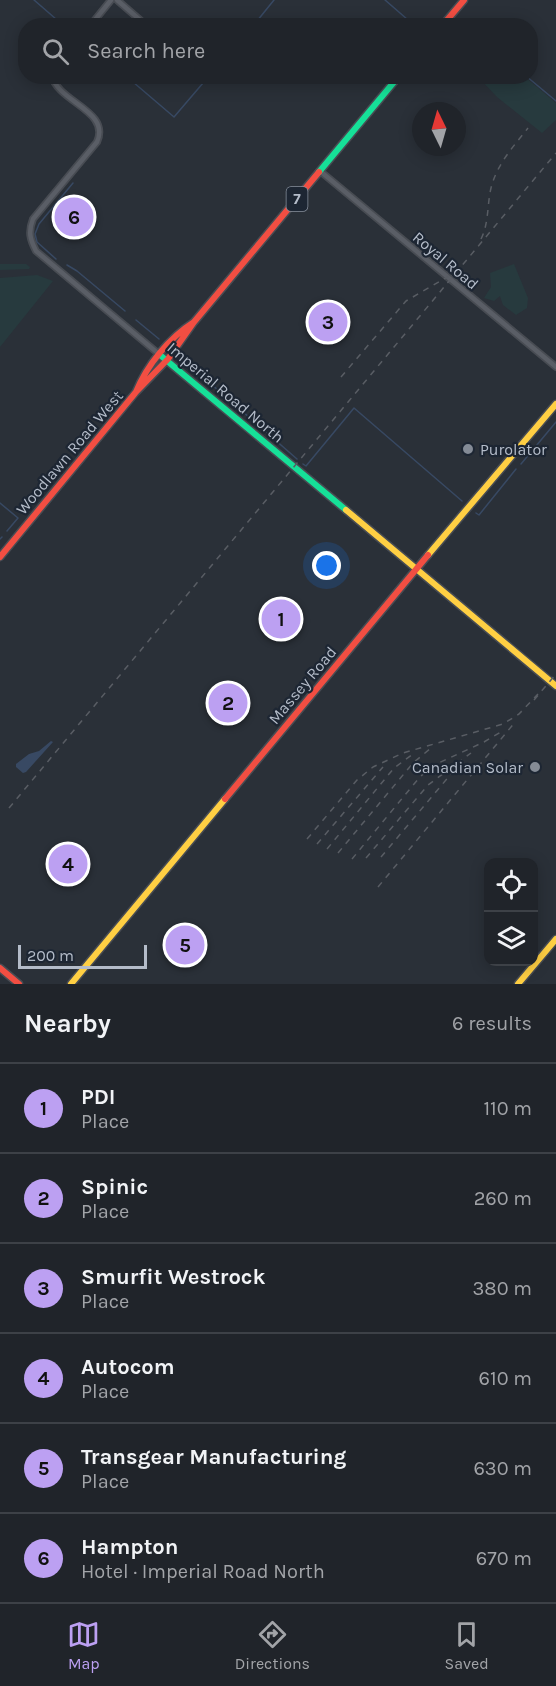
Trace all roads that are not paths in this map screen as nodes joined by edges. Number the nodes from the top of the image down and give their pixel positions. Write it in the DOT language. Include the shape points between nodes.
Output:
graph roads {
  1 [pos="111,0"];
  2 [pos="117,0"];
  3 [pos="460,1"];
  4 [pos="96,18"];
  5 [pos="138,18"];
  6 [pos="448,18"];
  7 [pos="56,84"];
  8 [pos="392,84"];
  9 [pos="320,171"];
  10 [pos="195,322"];
  11 [pos="160,355"];
  12 [pos="166,360"];
  13 [pos="556,367"];
  14 [pos="136,392"];
  15 [pos="556,404"];
  16 [pos="0,557"];
  17 [pos="417,568"];
  18 [pos="556,686"];
  19 [pos="556,939"];
  20 [pos="0,968"];
  21 [pos="19,984"];
  22 [pos="71,984"];
  23 [pos="518,984"];
  1 -- 4 [label="street"];
  2 -- 5 [label="street"];
  3 -- 6 [label="street"];
  7 -- 11 [label="street, Imperial Road North" via="93,118 100,129 99,136 33,219 30,240 36,251"];
  8 -- 9 [label="street, Woodlawn Road West / 7"];
  9 -- 10 [label="street, Woodlawn Road West / 7"];
  9 -- 13 [label="street, Royal Road"];
  10 -- 11 [label="street, Woodlawn Road West / 7" via="183,328"];
  10 -- 12 [label="street, Woodlawn Road West / 7"];
  11 -- 12 [label="street, Imperial Road North"];
  11 -- 14 [label="street, Woodlawn Road West / 7" via="140,380"];
  12 -- 14 [label="street, Woodlawn Road West / 7"];
  12 -- 17 [label="street, Imperial Road North"];
  14 -- 16 [label="street, Woodlawn Road West / 7"];
  15 -- 17 [label="street, Massey Road"];
  17 -- 18 [label="street, Imperial Road North"];
  17 -- 22 [label="street, Massey Road"];
  19 -- 23 [label="street"];
  20 -- 21 [label="street"];
}
